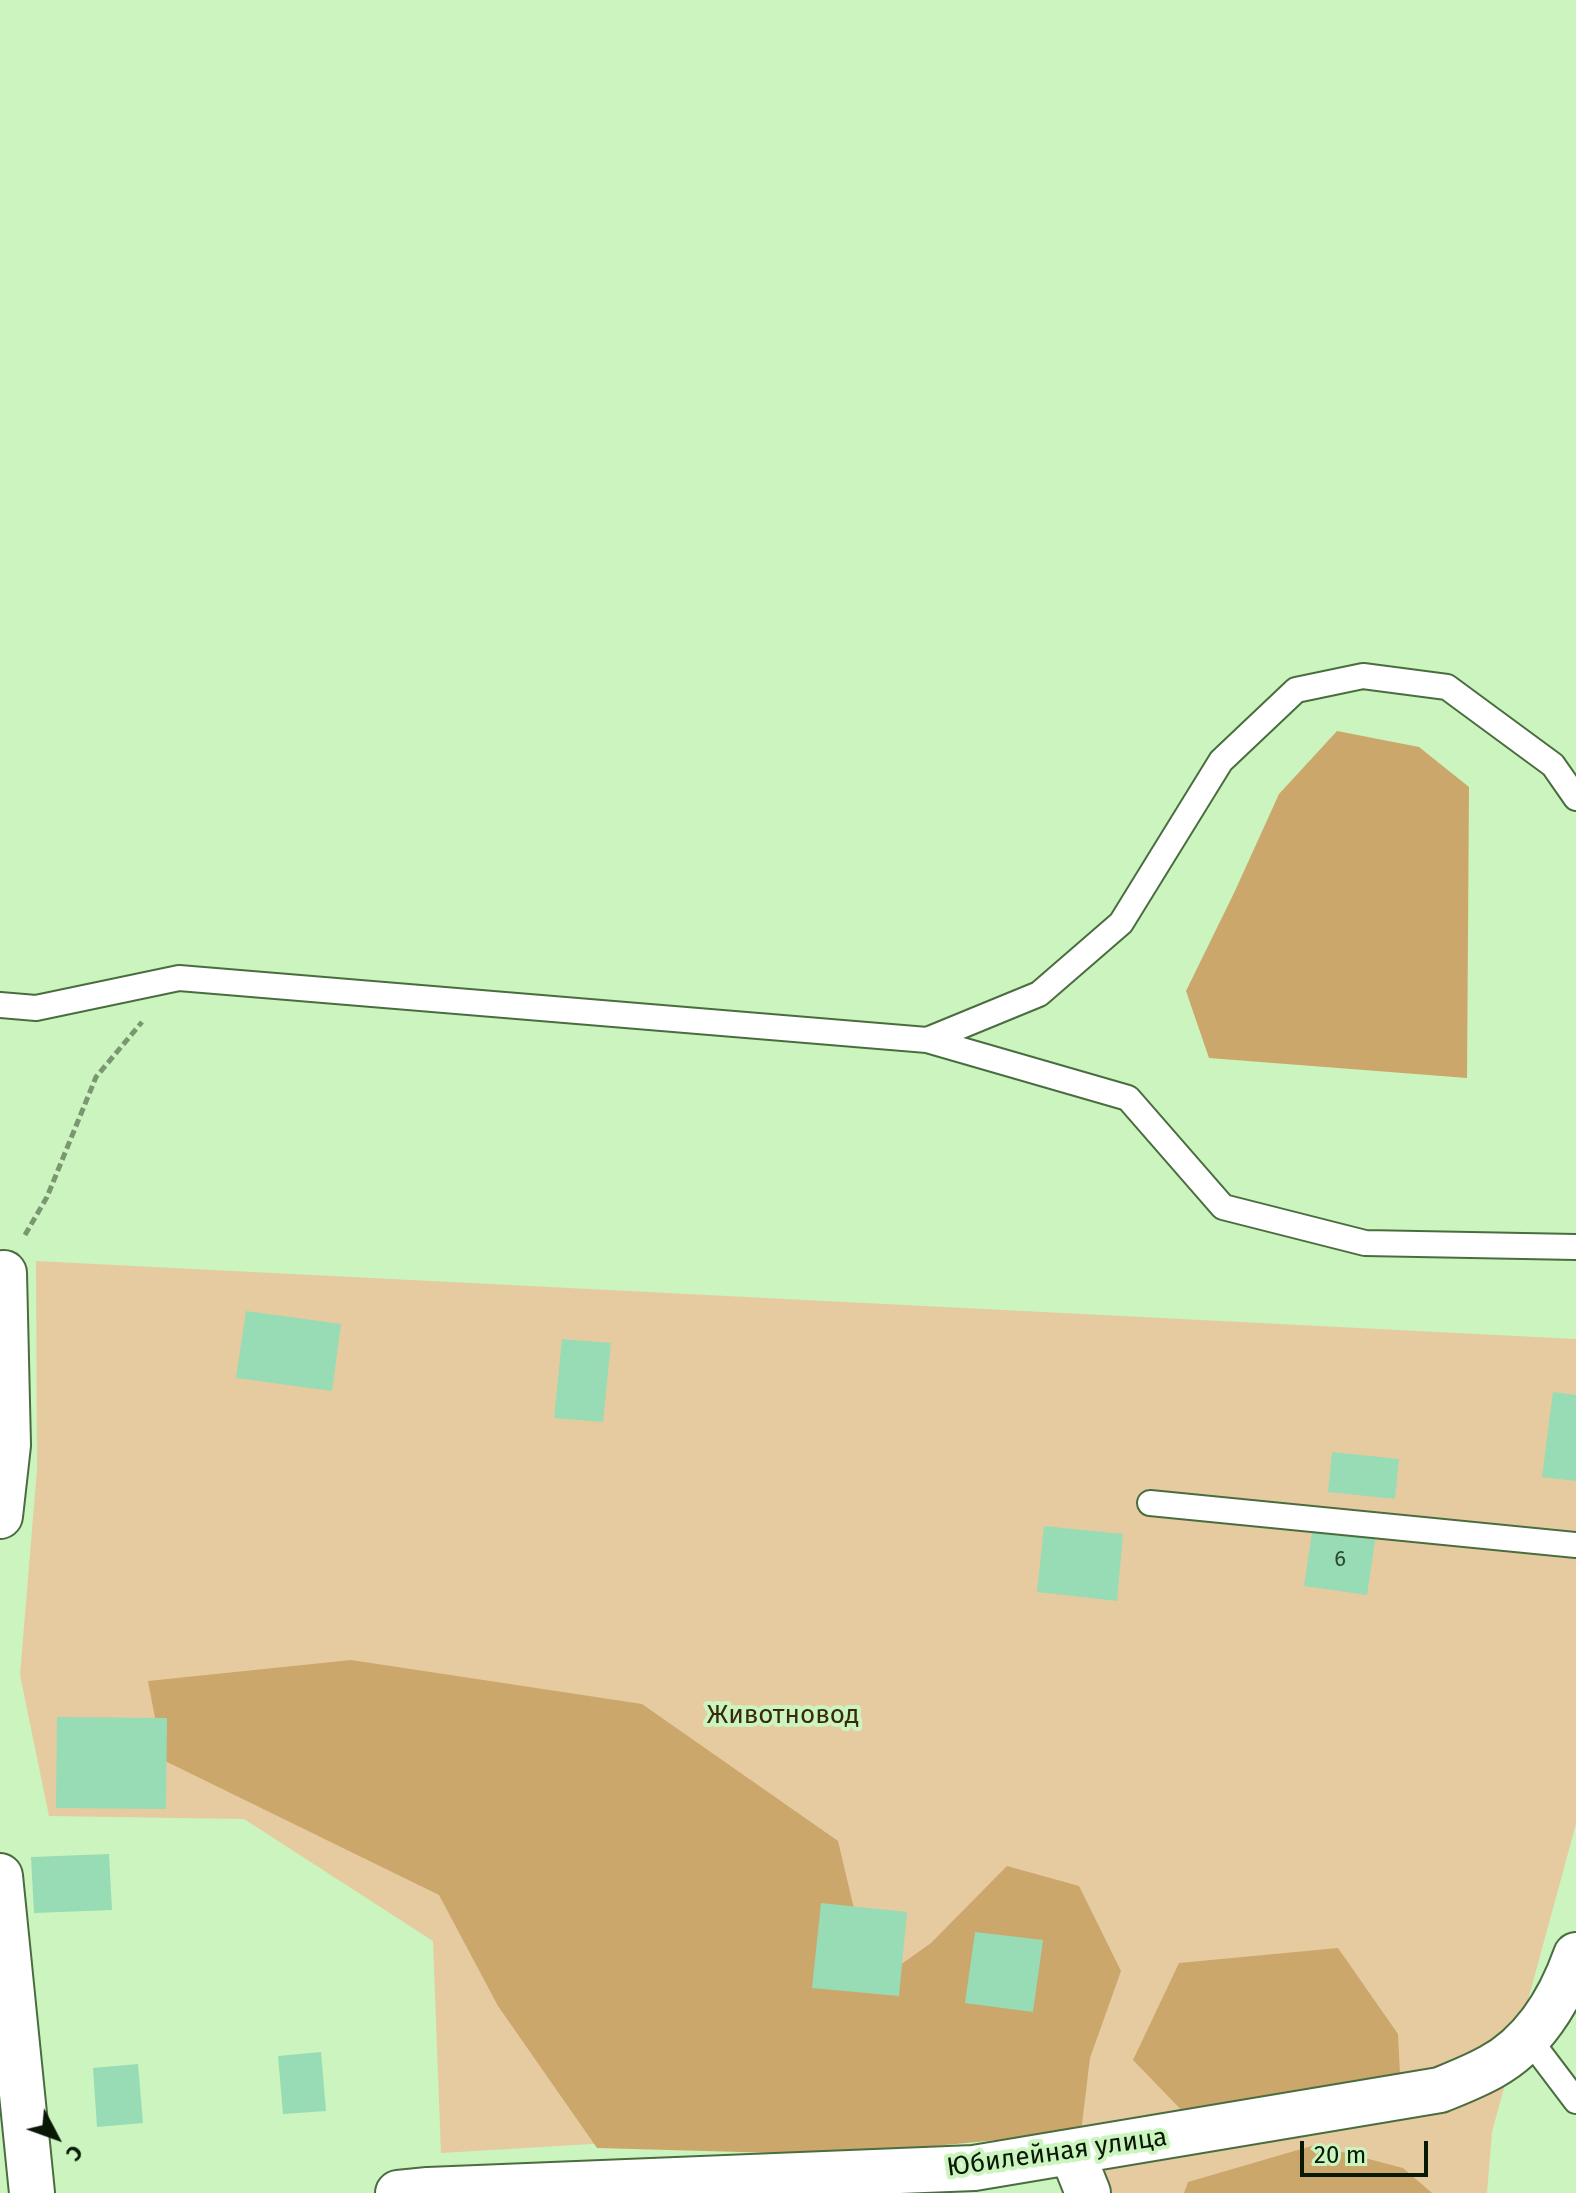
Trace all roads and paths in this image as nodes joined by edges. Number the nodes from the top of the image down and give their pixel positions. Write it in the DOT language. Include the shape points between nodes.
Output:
graph roads {
  1 [pos="1576,798"];
  2 [pos="179,978"];
  3 [pos="0,1005"];
  4 [pos="927,1040"];
  5 [pos="1576,1247"];
  6 [pos="4,1273"];
  7 [pos="1150,1503"];
  8 [pos="0,1516"];
  9 [pos="1576,1545"];
  10 [pos="0,1876"];
  11 [pos="1576,1955"];
  12 [pos="1537,2029"];
  13 [pos="1576,2101"];
  14 [pos="1080,2173"];
  15 [pos="32,2193"];
  16 [pos="398,2193"];
  1 -- 4 [label="lane" via="1553,765 1447,687 1363,676 1296,690 1221,761 1121,923 1039,994"];
  2 -- 3 [label="lane" via="36,1008"];
  2 -- 4 [label="lane"];
  2 -- 6 [label="path" via="96,1077 47,1197"];
  4 -- 5 [label="lane" via="1128,1098 1223,1207 1365,1243"];
  6 -- 8 [label="street" via="8,1445"];
  7 -- 9 [label="lane"];
  10 -- 15 [label="street"];
  11 -- 12 [label="street"];
  12 -- 13 [label="lane"];
  12 -- 14 [label="street, Юбилейная улица" via="1492,2067 1440,2090"];
  14 -- 16 [label="street, Юбилейная улица" via="959,2169"];
}
